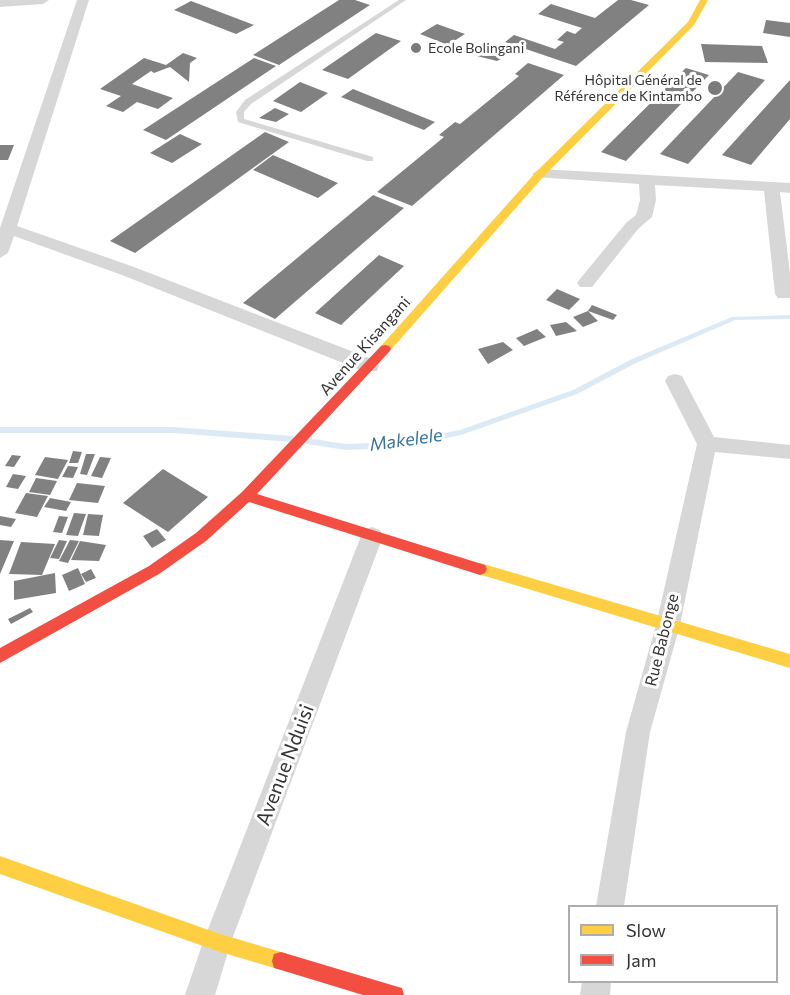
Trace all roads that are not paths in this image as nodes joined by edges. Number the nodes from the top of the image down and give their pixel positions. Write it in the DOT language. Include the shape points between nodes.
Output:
graph roads {
  1 [pos="43,0"];
  2 [pos="83,0"];
  3 [pos="404,0"];
  4 [pos="704,0"];
  5 [pos="0,3"];
  6 [pos="370,159"];
  7 [pos="540,174"];
  8 [pos="647,180"];
  9 [pos="771,188"];
  10 [pos="790,188"];
  11 [pos="9,229"];
  12 [pos="0,253"];
  13 [pos="586,283"];
  14 [pos="784,294"];
  15 [pos="370,366"];
  16 [pos="675,381"];
  17 [pos="707,444"];
  18 [pos="790,452"];
  19 [pos="247,496"];
  20 [pos="372,536"];
  21 [pos="668,626"];
  22 [pos="0,656"];
  23 [pos="790,661"];
  24 [pos="0,865"];
  25 [pos="610,905"];
  26 [pos="217,942"];
  27 [pos="200,995"];
  28 [pos="395,995"];
  1 -- 5 [label="street"];
  2 -- 11 [label="street"];
  3 -- 6 [label="lane" via="248,102 240,112 241,120"];
  4 -- 7 [label="street, Avenue Kisangani" via="691,23"];
  7 -- 8 [label="street"];
  7 -- 15 [label="street, Avenue Kisangani"];
  8 -- 9 [label="street"];
  8 -- 13 [label="street" via="644,217 632,226"];
  9 -- 10 [label="street"];
  9 -- 14 [label="street"];
  11 -- 12 [label="street"];
  11 -- 15 [label="street"];
  15 -- 19 [label="street, Avenue Kisangani"];
  16 -- 17 [label="street"];
  17 -- 18 [label="street"];
  17 -- 21 [label="street, Rue Babonge"];
  19 -- 20 [label="street"];
  19 -- 22 [label="street, Avenue Kisangani" via="201,537 154,570"];
  20 -- 21 [label="street"];
  20 -- 26 [label="street, Avenue Nduisi"];
  21 -- 23 [label="street"];
  21 -- 25 [label="street, Rue Babonge" via="638,732"];
  24 -- 26 [label="street"];
  26 -- 27 [label="street, Avenue Nduisi"];
  26 -- 28 [label="street"];
}
